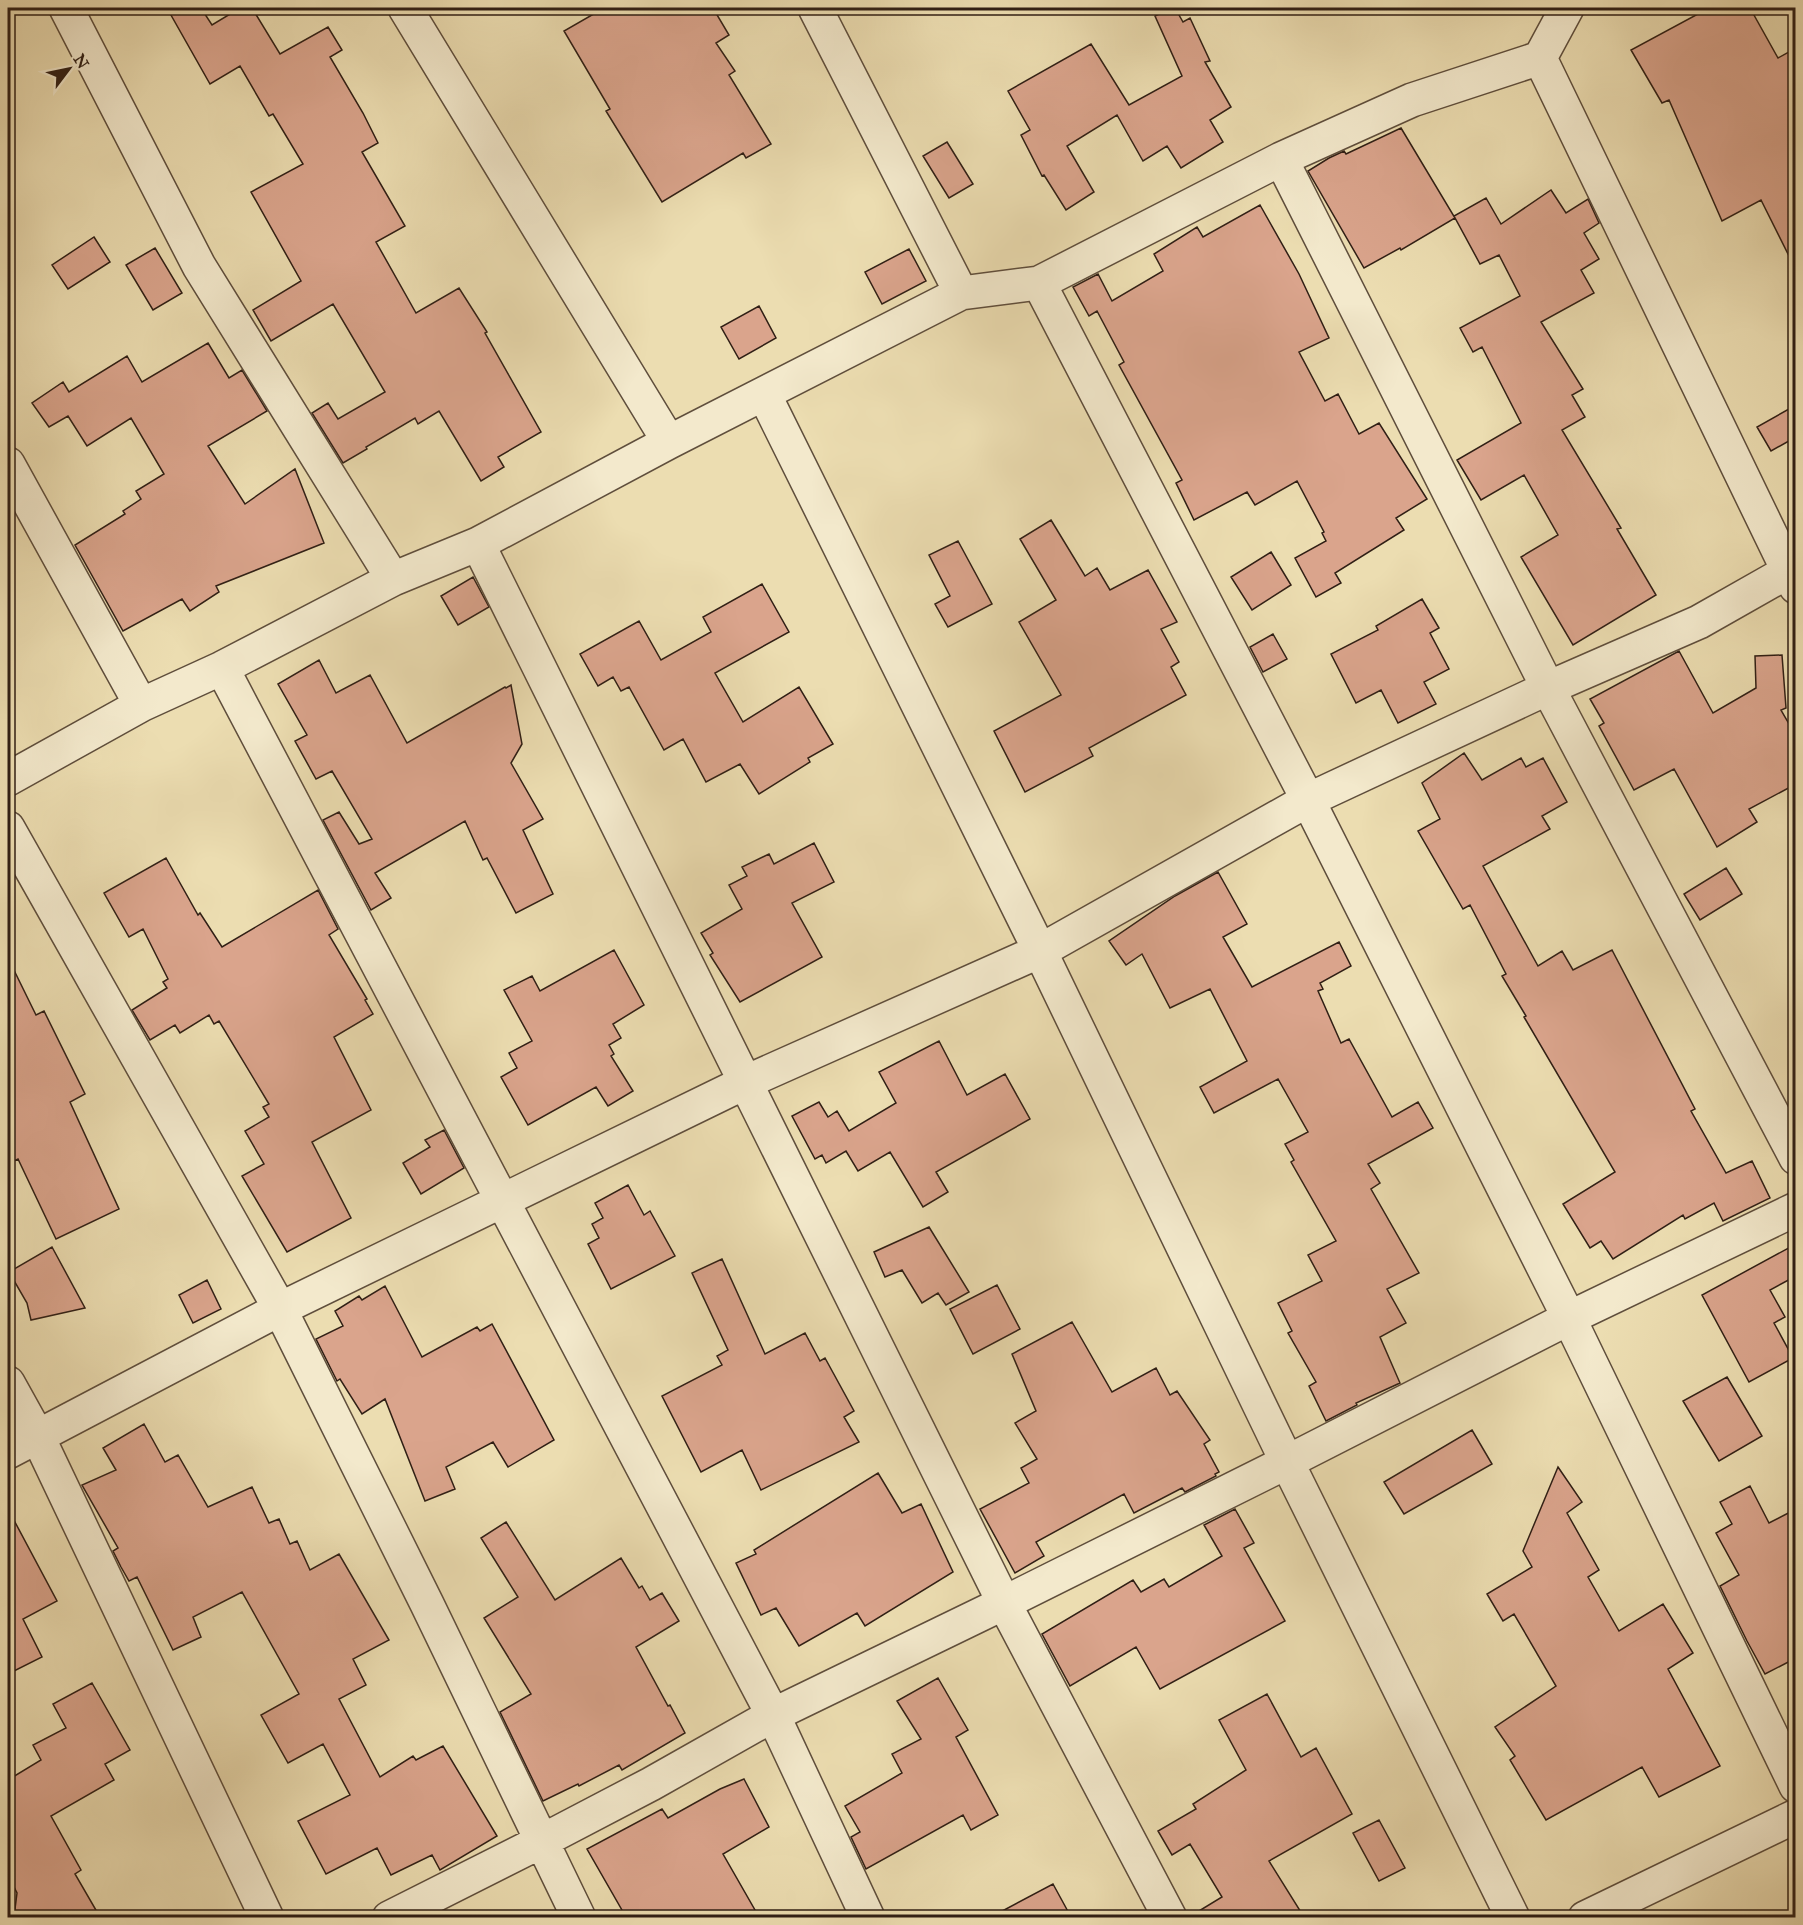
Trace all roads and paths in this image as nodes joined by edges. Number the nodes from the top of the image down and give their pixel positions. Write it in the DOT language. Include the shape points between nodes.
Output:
graph roads {
  1 [pos="66,8"];
  2 [pos="405,8"];
  3 [pos="815,8"];
  4 [pos="1567,8"];
  5 [pos="1540,58"];
  6 [pos="1281,159"];
  7 [pos="1039,283"];
  8 [pos="961,293"];
  9 [pos="764,394"];
  10 [pos="669,442"];
  11 [pos="8,464"];
  12 [pos="478,544"];
  13 [pos="1793,575"];
  14 [pos="393,579"];
  15 [pos="222,668"];
  16 [pos="1548,688"];
  17 [pos="141,705"];
  18 [pos="8,779"];
  19 [pos="1308,800"];
  20 [pos="8,828"];
  21 [pos="1040,951"];
  22 [pos="746,1082"];
  23 [pos="1796,1158"];
  24 [pos="501,1201"];
  25 [pos="1796,1209"];
  26 [pos="280,1309"];
  27 [pos="1569,1318"];
  28 [pos="8,1383"];
  29 [pos="38,1437"];
  30 [pos="8,1452"];
  31 [pos="1287,1462"];
  32 [pos="1004,1603"];
  33 [pos="772,1715"];
  34 [pos="1796,1786"];
  35 [pos="1796,1815"];
  36 [pos="542,1841"];
  37 [pos="267,1917"];
  38 [pos="389,1917"];
  39 [pos="579,1917"];
  40 [pos="868,1917"];
  41 [pos="1170,1917"];
  42 [pos="1513,1917"];
  43 [pos="1585,1917"];
  1 -- 14 [label="street" via="199,266"];
  2 -- 10 [label="street"];
  3 -- 8 [label="street"];
  4 -- 5 [label="street"];
  5 -- 6 [label="street" via="1412,100"];
  5 -- 13 [label="street"];
  6 -- 7 [label="street"];
  6 -- 16 [label="street"];
  7 -- 8 [label="street"];
  7 -- 19 [label="street"];
  8 -- 9 [label="street"];
  9 -- 10 [label="street"];
  9 -- 21 [label="street"];
  10 -- 12 [label="street"];
  11 -- 17 [label="street"];
  12 -- 14 [label="street"];
  12 -- 22 [label="street"];
  13 -- 16 [label="street" via="1699,622"];
  14 -- 15 [label="street"];
  15 -- 17 [label="street"];
  15 -- 24 [label="street"];
  16 -- 19 [label="street"];
  16 -- 23 [label="street"];
  17 -- 18 [label="street"];
  19 -- 21 [label="street"];
  19 -- 27 [label="street"];
  20 -- 26 [label="street"];
  21 -- 22 [label="street"];
  21 -- 31 [label="street"];
  22 -- 24 [label="street"];
  22 -- 32 [label="street"];
  24 -- 26 [label="street"];
  24 -- 33 [label="street"];
  25 -- 27 [label="street"];
  26 -- 29 [label="street"];
  26 -- 36 [label="street"];
  27 -- 31 [label="street"];
  27 -- 34 [label="street"];
  28 -- 29 [label="street"];
  29 -- 30 [label="street"];
  29 -- 37 [label="street"];
  31 -- 32 [label="street"];
  31 -- 42 [label="street"];
  32 -- 33 [label="street"];
  32 -- 41 [label="street"];
  33 -- 36 [label="street"];
  33 -- 40 [label="street"];
  35 -- 43 [label="street"];
  36 -- 38 [label="street"];
  36 -- 39 [label="street"];
}
